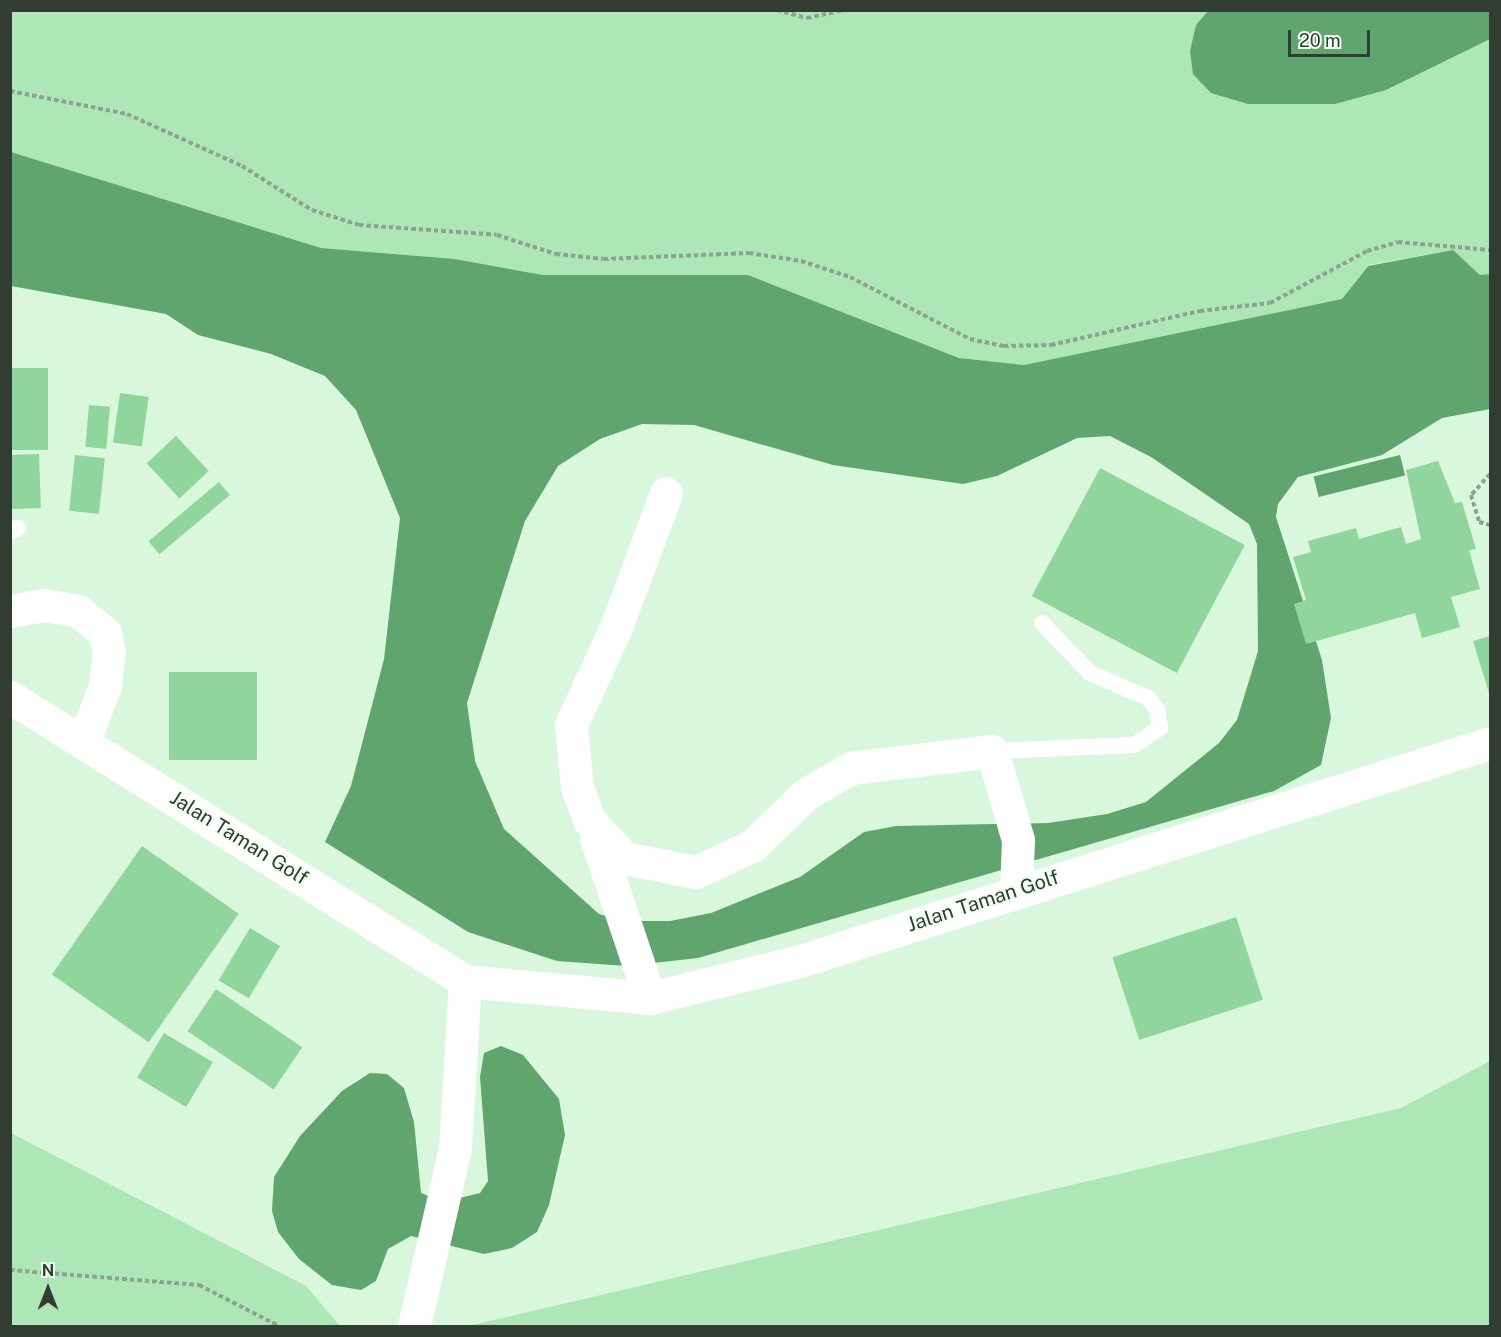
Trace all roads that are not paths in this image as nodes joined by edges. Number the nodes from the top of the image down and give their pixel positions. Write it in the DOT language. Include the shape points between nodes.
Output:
graph roads {
  1 [pos="666,493"];
  2 [pos="10,611"];
  3 [pos="1042,623"];
  4 [pos="10,697"];
  5 [pos="84,740"];
  6 [pos="1491,742"];
  7 [pos="997,760"];
  8 [pos="589,820"];
  9 [pos="1017,880"];
  10 [pos="465,981"];
  11 [pos="647,986"];
  12 [pos="414,1326"];
  1 -- 8 [label="street" via="621,615 571,725 577,787"];
  2 -- 5 [label="street" via="44,605 78,611 105,633 105,686"];
  3 -- 7 [label="lane" via="1090,673 1148,698 1157,710 1160,728 1134,745"];
  4 -- 5 [label="street, Jalan Taman Golf"];
  5 -- 10 [label="street, Jalan Taman Golf"];
  6 -- 9 [label="street, Jalan Taman Golf"];
  7 -- 8 [label="street" via="851,768 806,794 752,846 696,872 624,858"];
  7 -- 9 [label="street" via="1018,840"];
  8 -- 11 [label="street" via="615,883"];
  9 -- 11 [label="street, Jalan Taman Golf" via="800,961"];
  10 -- 11 [label="street, Jalan Taman Golf"];
  10 -- 12 [label="street" via="455,1149 438,1239"];
}
